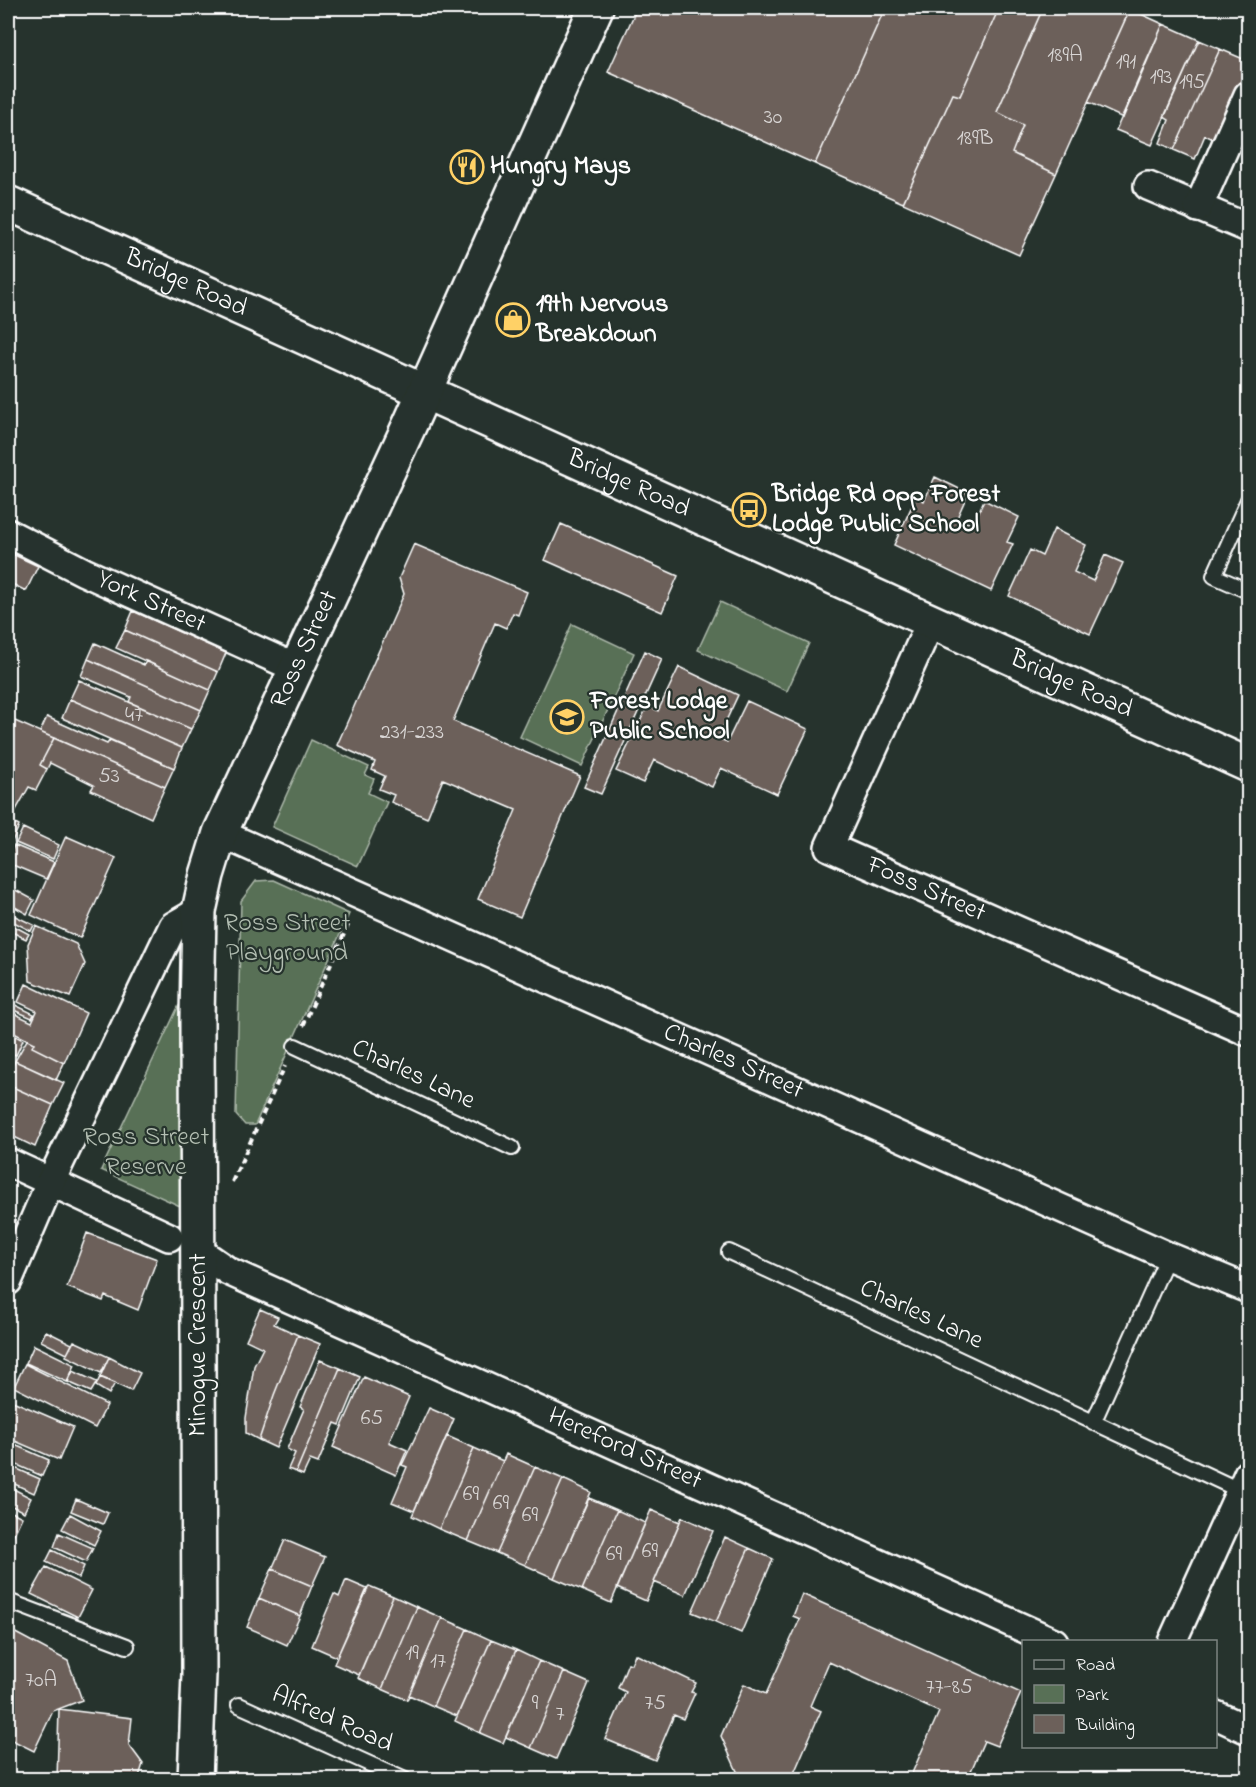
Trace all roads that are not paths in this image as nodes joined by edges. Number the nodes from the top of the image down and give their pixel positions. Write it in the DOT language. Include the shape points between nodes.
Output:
graph roads {
  1 [pos="596,8"];
  2 [pos="1248,95"];
  3 [pos="1148,186"];
  4 [pos="8,203"];
  5 [pos="1198,208"];
  6 [pos="1248,228"];
  7 [pos="425,392"];
  8 [pos="1248,500"];
  9 [pos="8,533"];
  10 [pos="1248,591"];
  11 [pos="931,621"];
  12 [pos="296,668"];
  13 [pos="1248,765"];
  14 [pos="220,833"];
  15 [pos="199,911"];
  16 [pos="1248,1032"];
  17 [pos="295,1046"];
  18 [pos="512,1148"];
  19 [pos="8,1162"];
  20 [pos="50,1183"];
  21 [pos="169,1237"];
  22 [pos="199,1251"];
  23 [pos="729,1252"];
  24 [pos="1168,1256"];
  25 [pos="8,1281"];
  26 [pos="1248,1288"];
  27 [pos="1093,1423"];
  28 [pos="1246,1482"];
  29 [pos="8,1601"];
  30 [pos="1052,1640"];
  31 [pos="1172,1640"];
  32 [pos="127,1646"];
  33 [pos="239,1705"];
  34 [pos="1217,1716"];
  35 [pos="1248,1730"];
  36 [pos="195,1779"];
  37 [pos="405,1779"];
  1 -- 7 [label="main road, Ross Street"];
  2 -- 5 [label="street"];
  3 -- 5 [label="street"];
  4 -- 7 [label="main road, Bridge Road"];
  5 -- 6 [label="street"];
  7 -- 11 [label="main road, Bridge Road"];
  7 -- 12 [label="main road, Ross Street"];
  8 -- 10 [label="lane" via="1214,576"];
  9 -- 12 [label="street, York Street" via="84,572"];
  11 -- 13 [label="main road, Bridge Road"];
  11 -- 16 [label="street, Foss Street" via="829,847"];
  12 -- 14 [label="main road, Ross Street"];
  14 -- 15 [label="main road, Ross Street"];
  14 -- 24 [label="street, Charles Street"];
  15 -- 20 [label="street" via="173,926"];
  15 -- 22 [label="main road, Minogue Crescent"];
  17 -- 18 [label="lane, Charles Lane"];
  19 -- 20 [label="street"];
  20 -- 21 [label="street"];
  20 -- 25 [label="street"];
  22 -- 30 [label="street, Hereford Street" via="228,1271"];
  22 -- 36 [label="main road, Minogue Crescent" via="199,1674"];
  23 -- 27 [label="lane, Charles Lane"];
  24 -- 26 [label="street, Charles Street"];
  24 -- 27 [label="lane"];
  27 -- 28 [label="lane, Charles Lane"];
  28 -- 31 [label="street"];
  29 -- 32 [label="lane"];
  33 -- 37 [label="lane, Alfred Road"];
  34 -- 35 [label="street"];
}
